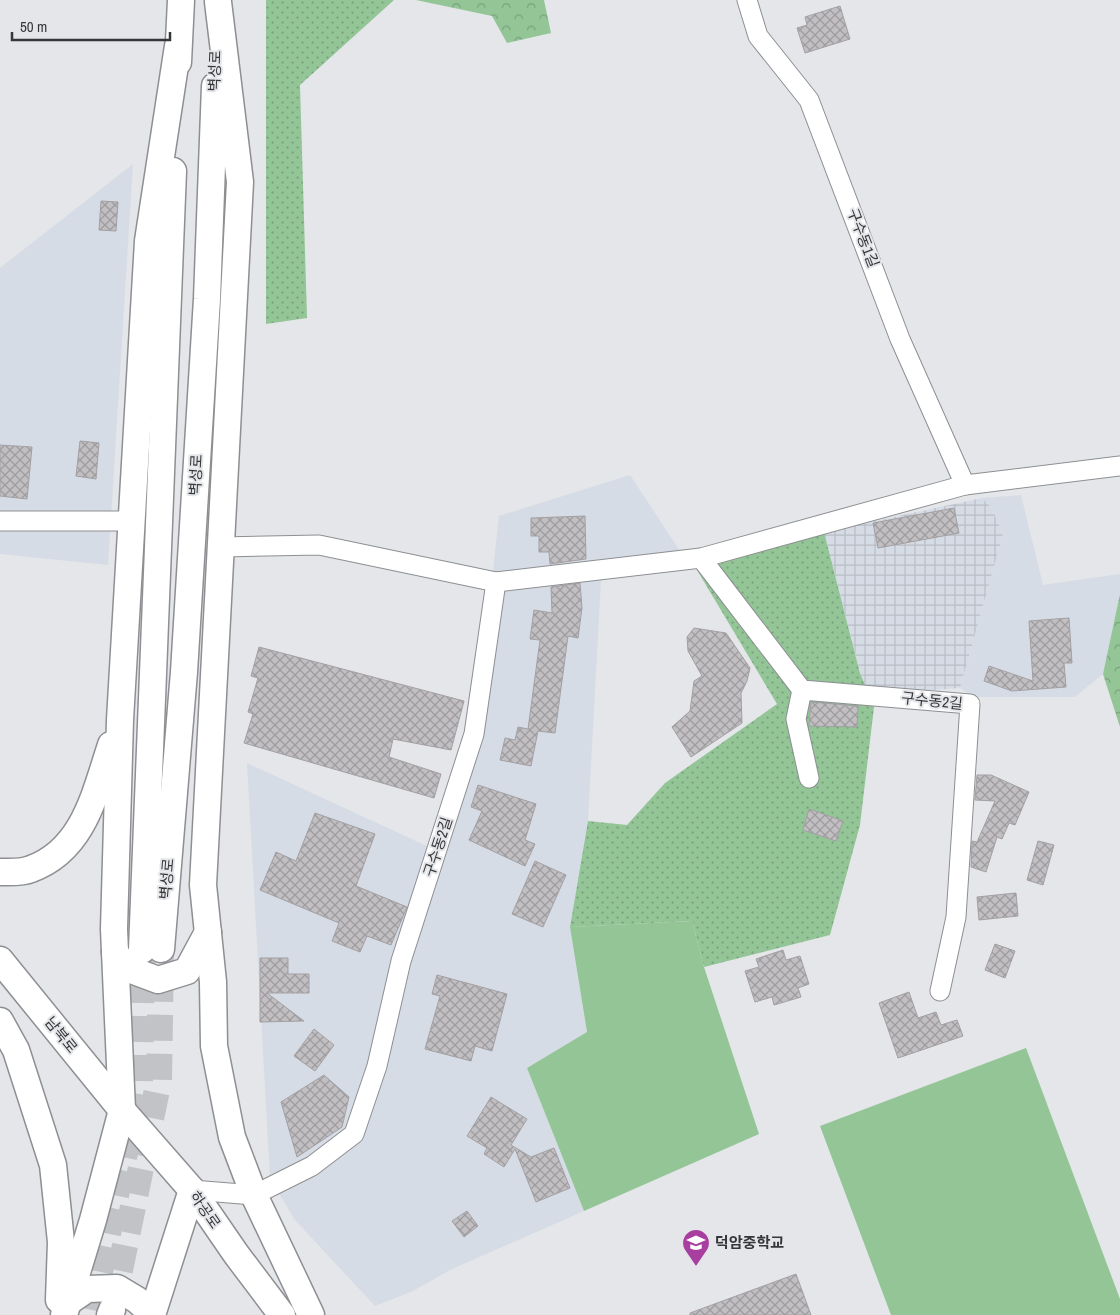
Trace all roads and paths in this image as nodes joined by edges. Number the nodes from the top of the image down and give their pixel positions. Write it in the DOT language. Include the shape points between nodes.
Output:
graph roads {
  1 [pos="180,0"];
  2 [pos="747,0"];
  3 [pos="218,1"];
  4 [pos="178,46"];
  5 [pos="1120,466"];
  6 [pos="965,485"];
  7 [pos="0,520"];
  8 [pos="132,526"];
  9 [pos="220,547"];
  10 [pos="701,558"];
  11 [pos="496,582"];
  12 [pos="802,690"];
  13 [pos="120,720"];
  14 [pos="809,778"];
  15 [pos="0,872"];
  16 [pos="208,932"];
  17 [pos="115,952"];
  18 [pos="0,960"];
  19 [pos="940,992"];
  20 [pos="0,1021"];
  21 [pos="122,1110"];
  22 [pos="192,1190"];
  23 [pos="254,1194"];
  24 [pos="63,1311"];
  25 [pos="152,1315"];
  26 [pos="282,1315"];
  27 [pos="310,1315"];
  1 -- 4 [label="main road, 벽성로"];
  2 -- 6 [label="street, 구수동1길" via="758,36 809,100 900,339"];
  3 -- 4 [label="main road, 벽성로" via="202,387 184,672 151,949"];
  3 -- 9 [label="main road" via="240,182"];
  4 -- 8 [label="main road" via="148,241"];
  5 -- 6 [label="street"];
  6 -- 10 [label="street"];
  7 -- 8 [label="street" via="129,521"];
  8 -- 13 [label="main road"];
  9 -- 11 [label="street" via="319,545"];
  9 -- 16 [label="main road" via="203,885"];
  10 -- 11 [label="street"];
  10 -- 12 [label="street"];
  11 -- 23 [label="street, 구수동2길" via="474,734 402,961 378,1066 354,1134 312,1166"];
  12 -- 14 [label="street" via="796,718"];
  12 -- 19 [label="street, 구수동2길" via="970,704 956,917"];
  13 -- 15 [label="main road" via="80,831 58,856 29,870"];
  13 -- 17 [label="main road"];
  16 -- 17 [label="main road" via="187,971 158,980 126,968"];
  16 -- 23 [label="main road" via="214,1046 232,1137"];
  17 -- 21 [label="main road"];
  18 -- 21 [label="main road, 남북로"];
  20 -- 24 [label="main road" via="16,1050 53,1166 61,1242"];
  21 -- 22 [label="main road, 하공로"];
  21 -- 24 [label="main road" via="93,1220"];
  22 -- 23 [label="street, 구수동2길"];
  22 -- 25 [label="main road"];
  22 -- 26 [label="main road, 하공로"];
  23 -- 27 [label="main road"];
  24 -- 25 [label="main road" via="87,1289 117,1288 138,1300"];
}
